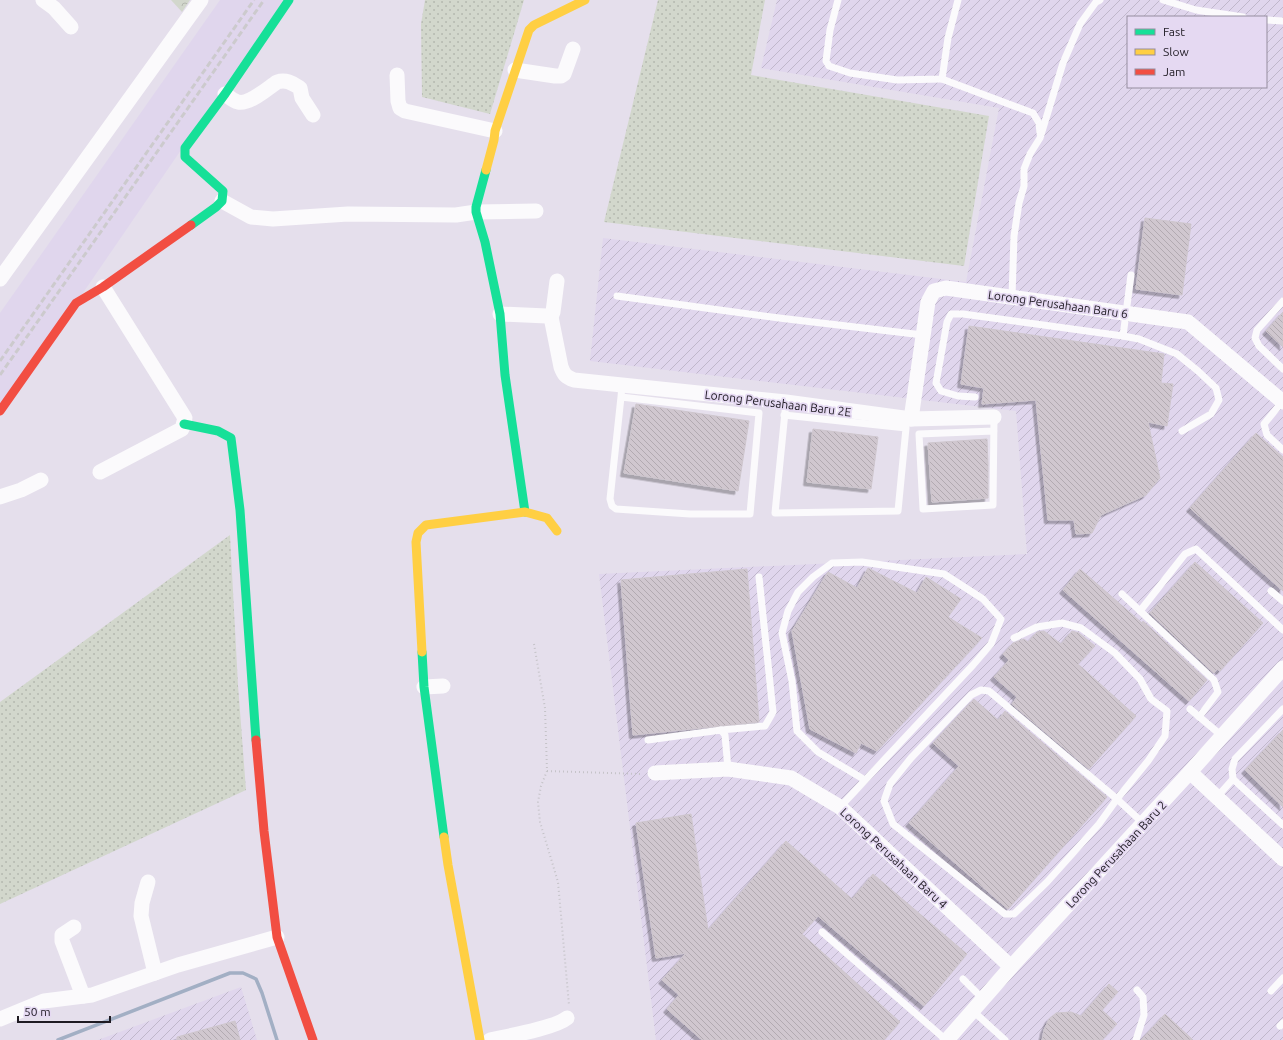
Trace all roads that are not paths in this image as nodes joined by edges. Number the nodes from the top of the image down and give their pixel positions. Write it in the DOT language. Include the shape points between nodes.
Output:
graph roads {
  1 [pos="43,0"];
  2 [pos="201,0"];
  3 [pos="289,0"];
  4 [pos="585,0"];
  5 [pos="838,0"];
  6 [pos="958,0"];
  7 [pos="1100,0"];
  8 [pos="1163,0"];
  9 [pos="1236,16"];
  10 [pos="1267,20"];
  11 [pos="1283,21"];
  12 [pos="71,27"];
  13 [pos="573,49"];
  14 [pos="515,70"];
  15 [pos="397,75"];
  16 [pos="942,79"];
  17 [pos="225,94"];
  18 [pos="313,115"];
  19 [pos="495,131"];
  20 [pos="1040,138"];
  21 [pos="222,201"];
  22 [pos="536,211"];
  23 [pos="476,212"];
  24 [pos="1131,275"];
  25 [pos="0,279"];
  26 [pos="557,280"];
  27 [pos="103,287"];
  28 [pos="617,296"];
  29 [pos="1012,297"];
  30 [pos="1283,301"];
  31 [pos="500,314"];
  32 [pos="1125,314"];
  33 [pos="551,317"];
  34 [pos="923,335"];
  35 [pos="1123,336"];
  36 [pos="1283,369"];
  37 [pos="622,391"];
  38 [pos="975,398"];
  39 [pos="1283,402"];
  40 [pos="785,409"];
  41 [pos="0,411"];
  42 [pos="911,419"];
  43 [pos="184,424"];
  44 [pos="994,424"];
  45 [pos="1182,431"];
  46 [pos="1283,450"];
  47 [pos="100,472"];
  48 [pos="41,480"];
  49 [pos="0,497"];
  50 [pos="525,512"];
  51 [pos="557,532"];
  52 [pos="759,577"];
  53 [pos="1271,591"];
  54 [pos="1122,594"];
  55 [pos="1283,601"];
  56 [pos="1140,611"];
  57 [pos="1283,630"];
  58 [pos="1014,638"];
  59 [pos="1283,668"];
  60 [pos="443,686"];
  61 [pos="424,687"];
  62 [pos="1190,709"];
  63 [pos="1283,709"];
  64 [pos="1199,717"];
  65 [pos="721,730"];
  66 [pos="1222,736"];
  67 [pos="648,740"];
  68 [pos="728,769"];
  69 [pos="1190,772"];
  70 [pos="655,773"];
  71 [pos="1233,779"];
  72 [pos="865,780"];
  73 [pos="1217,797"];
  74 [pos="1117,799"];
  75 [pos="840,807"];
  76 [pos="1144,824"];
  77 [pos="1283,825"];
  78 [pos="1283,859"];
  79 [pos="148,882"];
  80 [pos="74,927"];
  81 [pos="822,932"];
  82 [pos="277,936"];
  83 [pos="1011,968"];
  84 [pos="155,973"];
  85 [pos="1283,978"];
  86 [pos="963,979"];
  87 [pos="1137,990"];
  88 [pos="1271,991"];
  89 [pos="84,996"];
  90 [pos="983,999"];
  91 [pos="973,1011"];
  92 [pos="567,1018"];
  93 [pos="0,1019"];
  94 [pos="313,1040"];
  95 [pos="480,1040"];
  96 [pos="490,1040"];
  97 [pos="947,1040"];
  98 [pos="1005,1040"];
  99 [pos="1136,1040"];
  1 -- 12 [label="street"];
  2 -- 25 [label="street"];
  3 -- 17 [label="street"];
  4 -- 14 [label="street" via="534,25 529,30"];
  5 -- 16 [label="lane" via="830,30 826,61 829,66 850,73 897,80"];
  6 -- 16 [label="lane" via="948,38"];
  7 -- 20 [label="lane" via="1080,24 1064,63"];
  8 -- 9 [label="lane" via="1196,10"];
  10 -- 11 [label="lane"];
  13 -- 14 [label="street" via="561,76"];
  14 -- 19 [label="street"];
  15 -- 19 [label="street" via="398,101 400,108 405,111"];
  16 -- 20 [label="lane" via="1033,113 1039,123"];
  17 -- 18 [label="street" via="244,102 281,80 288,81 300,88 302,98"];
  17 -- 21 [label="street" via="184,152 184,157 223,191"];
  19 -- 23 [label="street"];
  20 -- 29 [label="lane" via="1024,169 1024,186 1014,236"];
  21 -- 23 [label="street" via="251,216 273,219 348,214 456,215"];
  21 -- 27 [label="street" via="216,208"];
  22 -- 23 [label="street"];
  23 -- 31 [label="street"];
  24 -- 32 [label="lane"];
  26 -- 33 [label="street"];
  27 -- 41 [label="street" via="76,304 66,316"];
  27 -- 43 [label="street" via="182,411"];
  28 -- 34 [label="lane"];
  29 -- 32 [label="street, Lorong Perusahaan Baru 6"];
  29 -- 34 [label="street, Lorong Perusahaan Baru 6" via="946,288 934,291 928,302"];
  30 -- 36 [label="lane" via="1257,330 1255,338 1259,346"];
  31 -- 33 [label="street"];
  31 -- 50 [label="street" via="504,375"];
  32 -- 35 [label="lane"];
  32 -- 39 [label="street, Lorong Perusahaan Baru 6" via="1188,322"];
  33 -- 37 [label="street, Lorong Perusahaan Baru 2E" via="564,375 574,380"];
  34 -- 42 [label="street, Lorong Perusahaan Baru 6"];
  35 -- 38 [label="lane" via="951,314 947,322 936,383 940,391"];
  35 -- 45 [label="lane" via="1177,354 1216,388 1219,400 1211,414"];
  37 -- 37 [label="lane" via="759,413 750,514 690,514 616,509 612,506 610,499"];
  37 -- 40 [label="street, Lorong Perusahaan Baru 2E"];
  39 -- 46 [label="lane" via="1264,424 1268,436"];
  40 -- 40 [label="lane" via="906,428 898,511 775,514"];
  40 -- 42 [label="street, Lorong Perusahaan Baru 2E"];
  42 -- 44 [label="street, Lorong Perusahaan Baru 2E"];
  43 -- 47 [label="street" via="182,429"];
  43 -- 82 [label="street" via="218,431 230,438 240,510 254,722"];
  44 -- 44 [label="lane" via="919,434 923,509 993,504"];
  48 -- 49 [label="street"];
  50 -- 51 [label="street" via="547,518"];
  50 -- 61 [label="street" via="426,525 418,532 416,542"];
  52 -- 65 [label="lane" via="773,712 765,726"];
  53 -- 55 [label="lane"];
  54 -- 56 [label="lane"];
  56 -- 57 [label="lane" via="1185,554 1196,549"];
  56 -- 64 [label="lane" via="1214,680 1218,692"];
  58 -- 74 [label="lane" via="1036,627 1062,623 1081,628 1115,653 1140,679 1152,699 1167,711 1165,736"];
  59 -- 66 [label="street, Lorong Perusahaan Baru 2"];
  60 -- 61 [label="street"];
  61 -- 95 [label="street" via="448,865"];
  62 -- 64 [label="lane"];
  63 -- 71 [label="lane" via="1235,759"];
  64 -- 66 [label="lane"];
  65 -- 67 [label="lane"];
  65 -- 68 [label="lane" via="725,735"];
  66 -- 69 [label="street, Lorong Perusahaan Baru 2"];
  68 -- 70 [label="street, Lorong Perusahaan Baru 4"];
  68 -- 75 [label="street, Lorong Perusahaan Baru 4" via="791,778"];
  69 -- 73 [label="street"];
  69 -- 76 [label="street, Lorong Perusahaan Baru 2"];
  71 -- 73 [label="lane"];
  71 -- 77 [label="lane"];
  72 -- 72 [label="lane" via="991,644 1001,619 983,599 944,574 862,562 832,563 798,592 788,610 782,633 792,681 797,731 818,752"];
  72 -- 75 [label="lane"];
  73 -- 78 [label="street"];
  74 -- 74 [label="lane" via="989,690 980,690 971,695 911,758 890,784 884,801 893,824 1005,914 1014,914 1047,882 1099,824"];
  74 -- 76 [label="lane"];
  75 -- 83 [label="street, Lorong Perusahaan Baru 4"];
  76 -- 83 [label="street, Lorong Perusahaan Baru 2"];
  79 -- 84 [label="street" via="141,916"];
  80 -- 89 [label="street" via="62,935 62,941"];
  81 -- 97 [label="lane"];
  82 -- 84 [label="street"];
  82 -- 94 [label="street"];
  83 -- 90 [label="street, Lorong Perusahaan Baru 2"];
  84 -- 89 [label="street"];
  85 -- 88 [label="lane"];
  86 -- 90 [label="lane"];
  87 -- 99 [label="lane" via="1143,997 1144,1015"];
  89 -- 93 [label="street" via="44,1001"];
  90 -- 91 [label="street, Lorong Perusahaan Baru 2"];
  91 -- 97 [label="street, Lorong Perusahaan Baru 2"];
  91 -- 98 [label="lane"];
  92 -- 96 [label="street" via="547,1026"];
}
